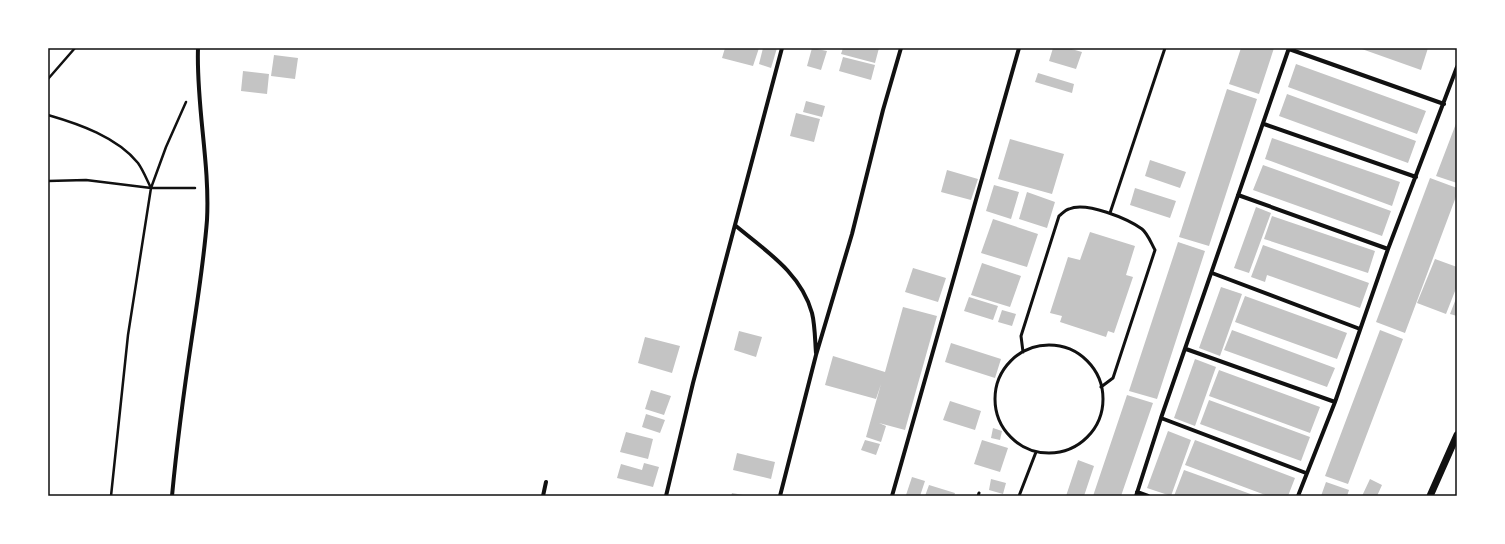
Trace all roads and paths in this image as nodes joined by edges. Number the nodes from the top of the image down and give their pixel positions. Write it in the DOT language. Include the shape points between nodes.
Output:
graph roads {
  1 [pos="75,48"];
  2 [pos="198,48"];
  3 [pos="782,48"];
  4 [pos="901,48"];
  5 [pos="1019,48"];
  6 [pos="1165,48"];
  7 [pos="1289,48"];
  8 [pos="1457,67"];
  9 [pos="197,76"];
  10 [pos="48,79"];
  11 [pos="1444,104"];
  12 [pos="48,115"];
  13 [pos="1264,124"];
  14 [pos="1416,177"];
  15 [pos="48,181"];
  16 [pos="151,188"];
  17 [pos="208,188"];
  18 [pos="1238,195"];
  19 [pos="1110,213"];
  20 [pos="736,226"];
  21 [pos="1388,249"];
  22 [pos="1212,272"];
  23 [pos="1360,329"];
  24 [pos="1186,349"];
  25 [pos="1023,352"];
  26 [pos="816,355"];
  27 [pos="1101,387"];
  28 [pos="1335,402"];
  29 [pos="1161,418"];
  30 [pos="1457,435"];
  31 [pos="1036,452"];
  32 [pos="1306,473"];
  33 [pos="546,482"];
  34 [pos="1137,494"];
  35 [pos="111,496"];
  36 [pos="172,496"];
  37 [pos="543,496"];
  38 [pos="666,496"];
  39 [pos="780,496"];
  40 [pos="892,496"];
  41 [pos="1019,496"];
  42 [pos="1148,496"];
  43 [pos="1298,496"];
  44 [pos="1430,496"];
  1 -- 10 [label="path"];
  2 -- 9 [label="street"];
  3 -- 20 [label="street"];
  4 -- 26 [label="street" via="852,234"];
  5 -- 40 [label="street"];
  6 -- 19 [label="lane"];
  7 -- 11 [label="street"];
  7 -- 13 [label="street"];
  8 -- 11 [label="street"];
  9 -- 16 [label="path"];
  9 -- 17 [label="street"];
  11 -- 14 [label="street"];
  12 -- 16 [label="path" via="73,122 117,144 138,163"];
  13 -- 14 [label="street"];
  13 -- 18 [label="street"];
  14 -- 21 [label="street"];
  15 -- 16 [label="path" via="86,180"];
  16 -- 17 [label="path"];
  16 -- 35 [label="path" via="128,335"];
  17 -- 36 [label="street" via="207,221"];
  18 -- 21 [label="street"];
  18 -- 22 [label="street"];
  19 -- 25 [label="lane" via="1081,207 1069,208 1059,216 1021,336"];
  19 -- 27 [label="lane" via="1142,229 1155,250 1113,378"];
  20 -- 26 [label="street" via="788,269 802,288 812,313"];
  20 -- 38 [label="street"];
  21 -- 23 [label="street"];
  22 -- 23 [label="street"];
  22 -- 24 [label="street"];
  23 -- 28 [label="street"];
  24 -- 28 [label="street"];
  24 -- 29 [label="street"];
  25 -- 27 [label="lane" via="1044,346 1071,350 1088,363"];
  25 -- 31 [label="lane" via="1010,362 999,377 994,396 996,415 1005,432 1019,445"];
  26 -- 39 [label="street"];
  27 -- 31 [label="lane" via="1102,405 1097,423 1087,437 1072,448 1054,453"];
  28 -- 32 [label="street"];
  29 -- 32 [label="street"];
  29 -- 34 [label="street"];
  30 -- 44 [label="street"];
  31 -- 41 [label="lane"];
  32 -- 43 [label="street"];
  33 -- 37 [label="street"];
  34 -- 42 [label="street"];
}
